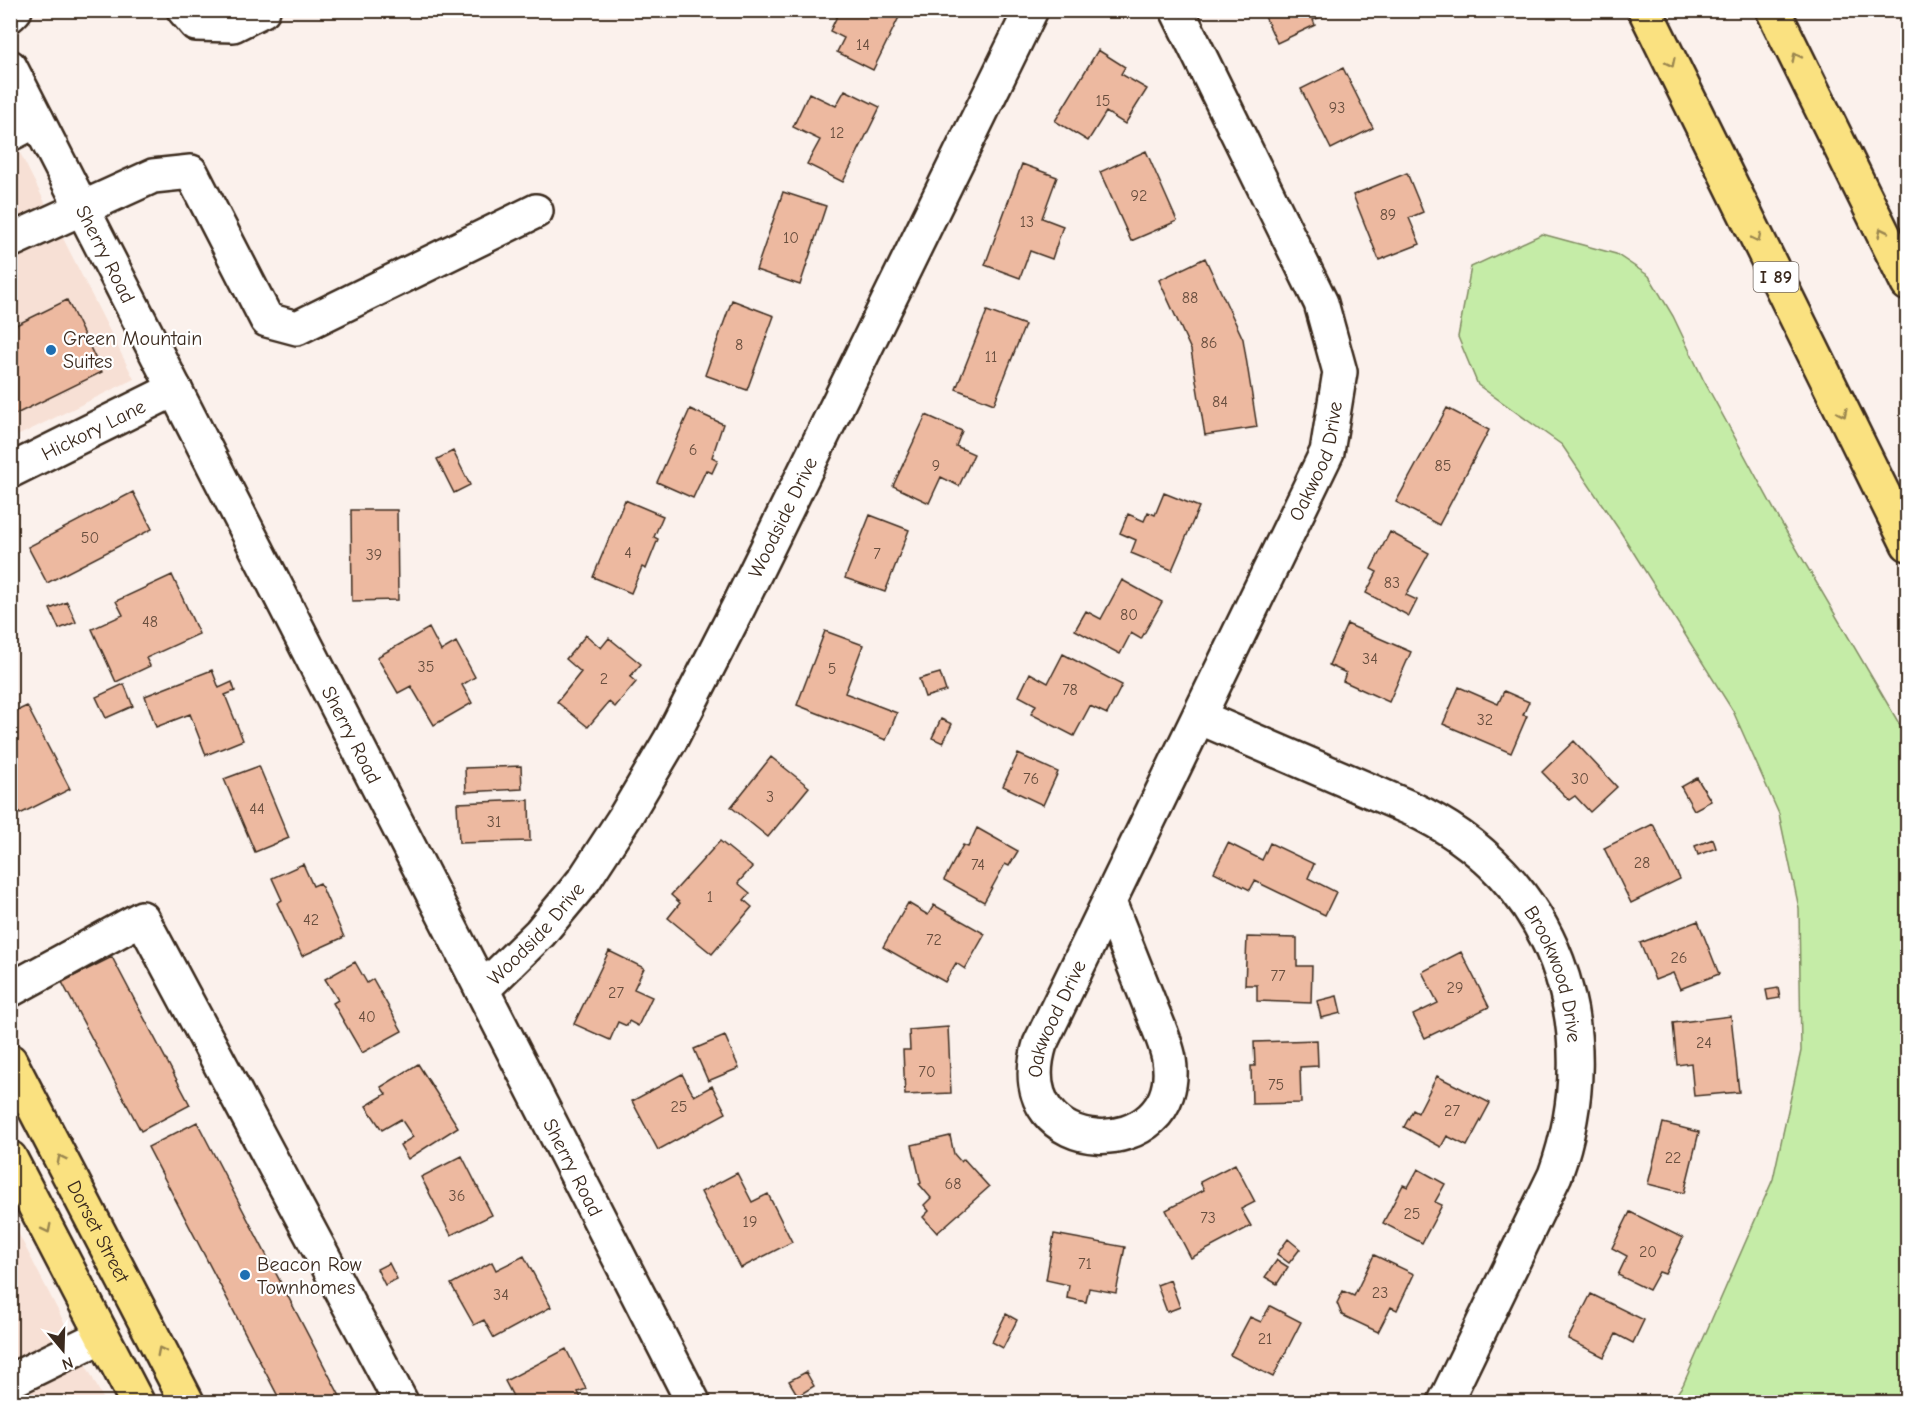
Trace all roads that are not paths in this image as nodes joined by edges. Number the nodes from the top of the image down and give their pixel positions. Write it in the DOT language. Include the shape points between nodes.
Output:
graph roads {
  1 [pos="15,10"];
  2 [pos="184,10"];
  3 [pos="263,10"];
  4 [pos="1031,10"];
  5 [pos="1177,10"];
  6 [pos="1645,10"];
  7 [pos="1773,10"];
  8 [pos="10,15"];
  9 [pos="10,67"];
  10 [pos="24,127"];
  11 [pos="82,208"];
  12 [pos="536,211"];
  13 [pos="10,241"];
  14 [pos="1908,284"];
  15 [pos="175,389"];
  16 [pos="10,471"];
  17 [pos="1908,544"];
  18 [pos="1199,717"];
  19 [pos="1109,902"];
  20 [pos="10,990"];
  21 [pos="482,990"];
  22 [pos="10,1061"];
  23 [pos="10,1158"];
  24 [pos="102,1336"];
  25 [pos="10,1381"];
  26 [pos="137,1402"];
  27 [pos="188,1402"];
  28 [pos="401,1402"];
  29 [pos="693,1402"];
  30 [pos="1445,1402"];
  1 -- 8 [label="street"];
  2 -- 3 [label="street" via="196,24 234,25"];
  4 -- 21 [label="street, Woodside Drive" via="671,739 584,880 540,933"];
  5 -- 18 [label="street, Oakwood Drive" via="1321,303 1340,372 1327,452"];
  6 -- 17 [label="main road, I 89, one-way"];
  14 -- 7 [label="main road, one-way"];
  9 -- 10 [label="street, Sherry Road"];
  10 -- 11 [label="street, Sherry Road"];
  11 -- 12 [label="street" via="153,176 191,172 267,320 297,328"];
  11 -- 13 [label="street"];
  11 -- 15 [label="street, Sherry Road"];
  15 -- 16 [label="street, Hickory Lane"];
  15 -- 21 [label="street, Sherry Road"];
  18 -- 19 [label="street, Oakwood Drive"];
  18 -- 30 [label="street, Brookwood Drive" via="1437,820 1461,836 1523,898 1552,949 1562,976 1570,1004 1577,1062 1572,1119 1565,1147"];
  19 -- 19 [label="street, Oakwood Drive" via="1165,1044 1170,1075 1161,1105 1139,1127 1125,1134 1094,1138 1065,1127 1053,1117 1037,1090 1035,1067 1040,1044"];
  20 -- 28 [label="street" via="142,918"];
  21 -- 29 [label="street, Sherry Road"];
  27 -- 22 [label="main road, Dorset Street, one-way"];
  23 -- 24 [label="main road, one-way"];
  24 -- 25 [label="street"];
  24 -- 26 [label="main road"];
}
